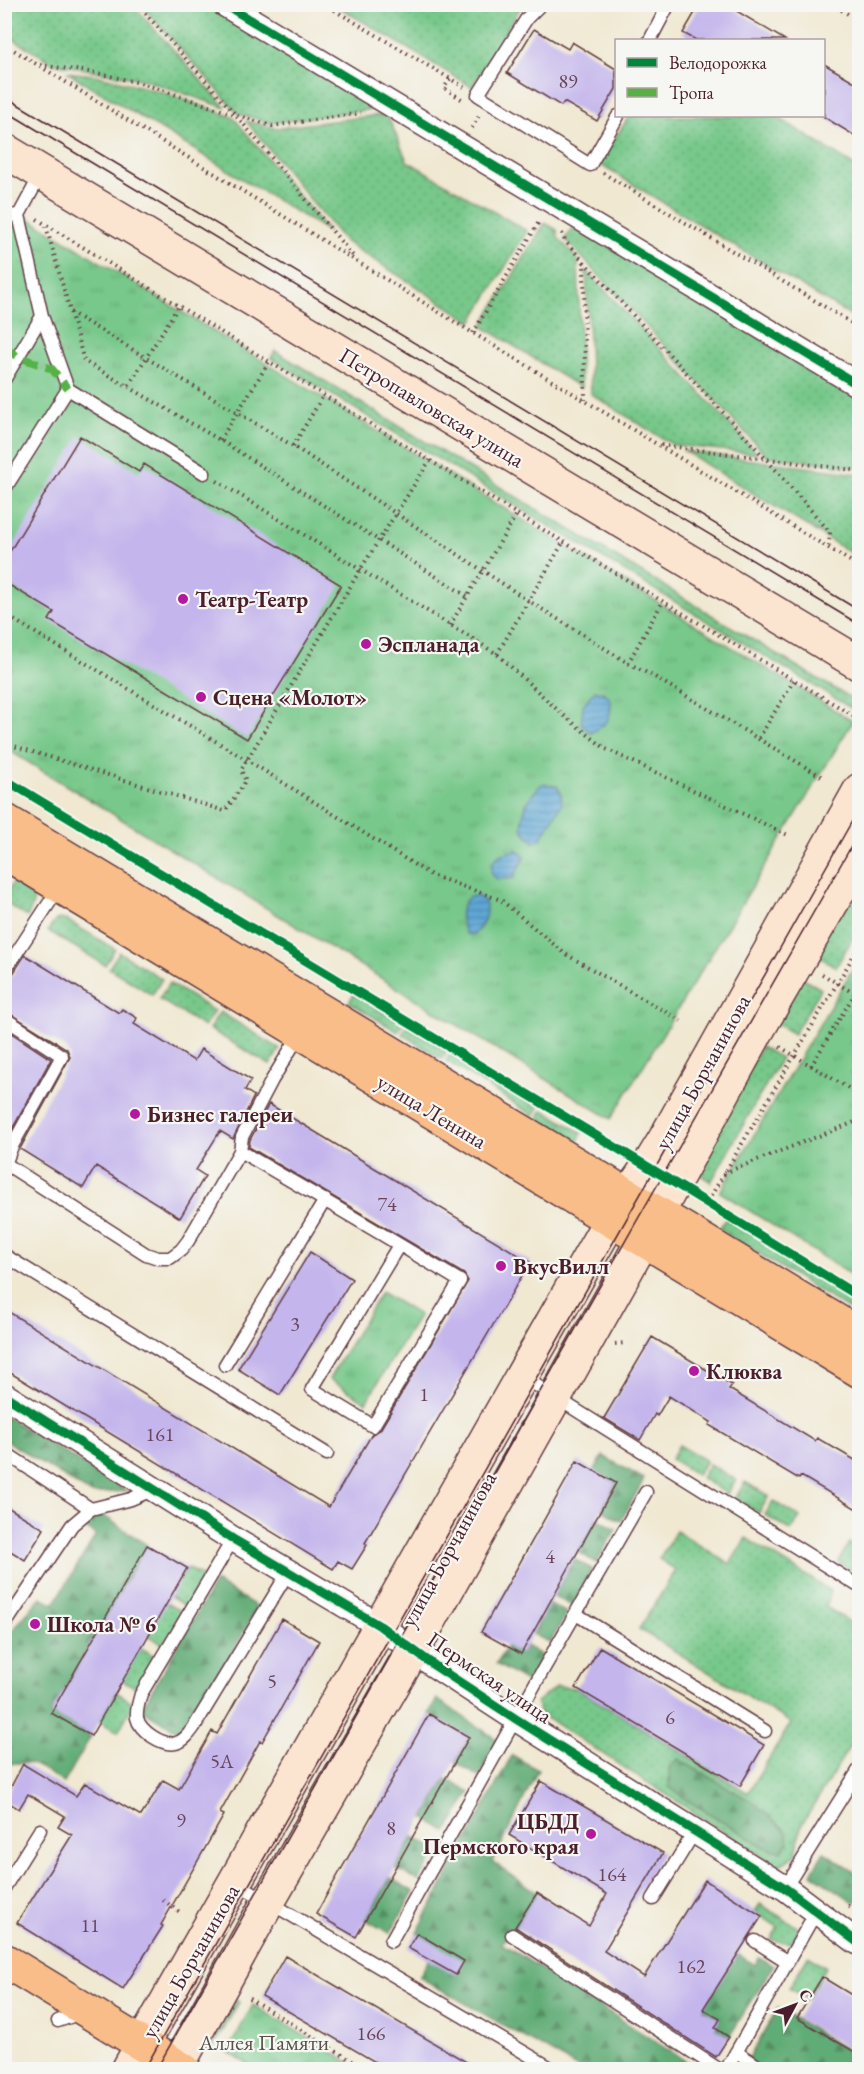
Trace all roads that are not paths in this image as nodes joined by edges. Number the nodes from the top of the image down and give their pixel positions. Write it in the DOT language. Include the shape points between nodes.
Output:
graph roads {
  1 [pos="224,4"];
  2 [pos="541,4"];
  3 [pos="669,4"];
  4 [pos="651,39"];
  5 [pos="617,117"];
  6 [pos="4,150"];
  7 [pos="42,173"];
  8 [pos="19,215"];
  9 [pos="4,216"];
  10 [pos="42,316"];
  11 [pos="4,380"];
  12 [pos="860,386"];
  13 [pos="68,389"];
  14 [pos="204,473"];
  15 [pos="4,490"];
  16 [pos="860,664"];
  17 [pos="860,790"];
  18 [pos="4,819"];
  19 [pos="4,852"];
  20 [pos="860,854"];
  21 [pos="60,886"];
  22 [pos="4,972"];
  23 [pos="4,1018"];
  24 [pos="302,1031"];
  25 [pos="240,1151"];
  26 [pos="5,1165"];
  27 [pos="325,1200"];
  28 [pos="620,1207"];
  29 [pos="651,1226"];
  30 [pos="399,1245"];
  31 [pos="4,1255"];
  32 [pos="860,1335"];
  33 [pos="225,1365"];
  34 [pos="860,1371"];
  35 [pos="522,1377"];
  36 [pos="4,1395"];
  37 [pos="555,1397"];
  38 [pos="4,1452"];
  39 [pos="327,1454"];
  40 [pos="154,1489"];
  41 [pos="646,1492"];
  42 [pos="91,1509"];
  43 [pos="233,1539"];
  44 [pos="290,1571"];
  45 [pos="860,1587"];
  46 [pos="576,1614"];
  47 [pos="4,1626"];
  48 [pos="380,1626"];
  49 [pos="413,1650"];
  50 [pos="516,1719"];
  51 [pos="765,1731"];
  52 [pos="860,1768"];
  53 [pos="40,1830"];
  54 [pos="695,1832"];
  55 [pos="235,1881"];
  56 [pos="4,1888"];
  57 [pos="785,1888"];
  58 [pos="653,1899"];
  59 [pos="268,1902"];
  60 [pos="816,1912"];
  61 [pos="512,1935"];
  62 [pos="391,1941"];
  63 [pos="756,1941"];
  64 [pos="858,1943"];
  65 [pos="4,1960"];
  66 [pos="788,1962"];
  67 [pos="736,2052"];
  68 [pos="135,2057"];
  69 [pos="179,2068"];
  70 [pos="554,2070"];
  71 [pos="720,2070"];
  72 [pos="726,2070"];
  73 [pos="764,2070"];
  1 -- 12 [label="street"];
  2 -- 5 [label="lane" via="527,18 478,95 590,165"];
  3 -- 4 [label="lane"];
  6 -- 7 [label="main road, Петропавловская улица"];
  7 -- 8 [label="lane"];
  7 -- 16 [label="main road, Петропавловская улица"];
  8 -- 9 [label="lane"];
  8 -- 10 [label="lane"];
  10 -- 11 [label="lane"];
  10 -- 13 [label="lane"];
  13 -- 14 [label="lane"];
  13 -- 15 [label="lane"];
  17 -- 28 [label="main road, улица Борчанинова" via="665,1139"];
  18 -- 28 [label="main road, улица Ленина"];
  19 -- 21 [label="main road, улица Ленина"];
  20 -- 29 [label="main road, улица Борчанинова"];
  21 -- 22 [label="lane"];
  21 -- 24 [label="main road, улица Ленина"];
  23 -- 26 [label="lane" via="62,1056"];
  24 -- 25 [label="lane" via="242,1137"];
  24 -- 28 [label="main road, улица Ленина"];
  25 -- 26 [label="lane" via="188,1242 170,1258 138,1250"];
  25 -- 27 [label="lane"];
  27 -- 30 [label="lane"];
  27 -- 33 [label="lane"];
  28 -- 29 [label="main road, улица Ленина"];
  28 -- 35 [label="main road, улица Борчанинова"];
  29 -- 32 [label="main road, улица Ленина"];
  29 -- 34 [label="main road, улица Ленина"];
  29 -- 37 [label="main road, улица Борчанинова"];
  30 -- 30 [label="lane" via="312,1389 372,1426 460,1281"];
  31 -- 39 [label="lane"];
  35 -- 37 [label="lane"];
  35 -- 48 [label="main road, улица Борчанинова"];
  36 -- 40 [label="street, Пермская улица"];
  37 -- 45 [label="lane"];
  37 -- 49 [label="main road, улица Борчанинова"];
  38 -- 42 [label="lane"];
  40 -- 42 [label="lane"];
  40 -- 43 [label="street, Пермская улица"];
  41 -- 46 [label="lane"];
  42 -- 47 [label="lane" via="72,1525"];
  43 -- 44 [label="street, Пермская улица"];
  43 -- 44 [label="lane" via="137,1705 139,1723 160,1740 174,1743 194,1728"];
  44 -- 48 [label="street, Пермская улица"];
  46 -- 50 [label="lane"];
  46 -- 51 [label="lane"];
  48 -- 49 [label="street, Пермская улица"];
  48 -- 55 [label="main road, улица Борчанинова"];
  49 -- 50 [label="street, Пермская улица"];
  49 -- 59 [label="main road, улица Борчанинова"];
  50 -- 54 [label="street, Пермская улица"];
  50 -- 62 [label="lane"];
  52 -- 57 [label="lane"];
  53 -- 56 [label="lane"];
  54 -- 57 [label="street, Пермская улица"];
  54 -- 58 [label="lane"];
  55 -- 59 [label="lane"];
  55 -- 68 [label="main road, улица Борчанинова"];
  57 -- 60 [label="street, Пермская улица"];
  59 -- 69 [label="main road, улица Борчанинова"];
  59 -- 70 [label="lane"];
  60 -- 64 [label="street, Пермская улица"];
  60 -- 66 [label="lane"];
  61 -- 71 [label="lane"];
  63 -- 66 [label="lane"];
  65 -- 68 [label="main road" via="73,2016"];
  66 -- 67 [label="lane"];
  67 -- 72 [label="lane"];
  67 -- 73 [label="lane"];
  68 -- 69 [label="main road"];
}
